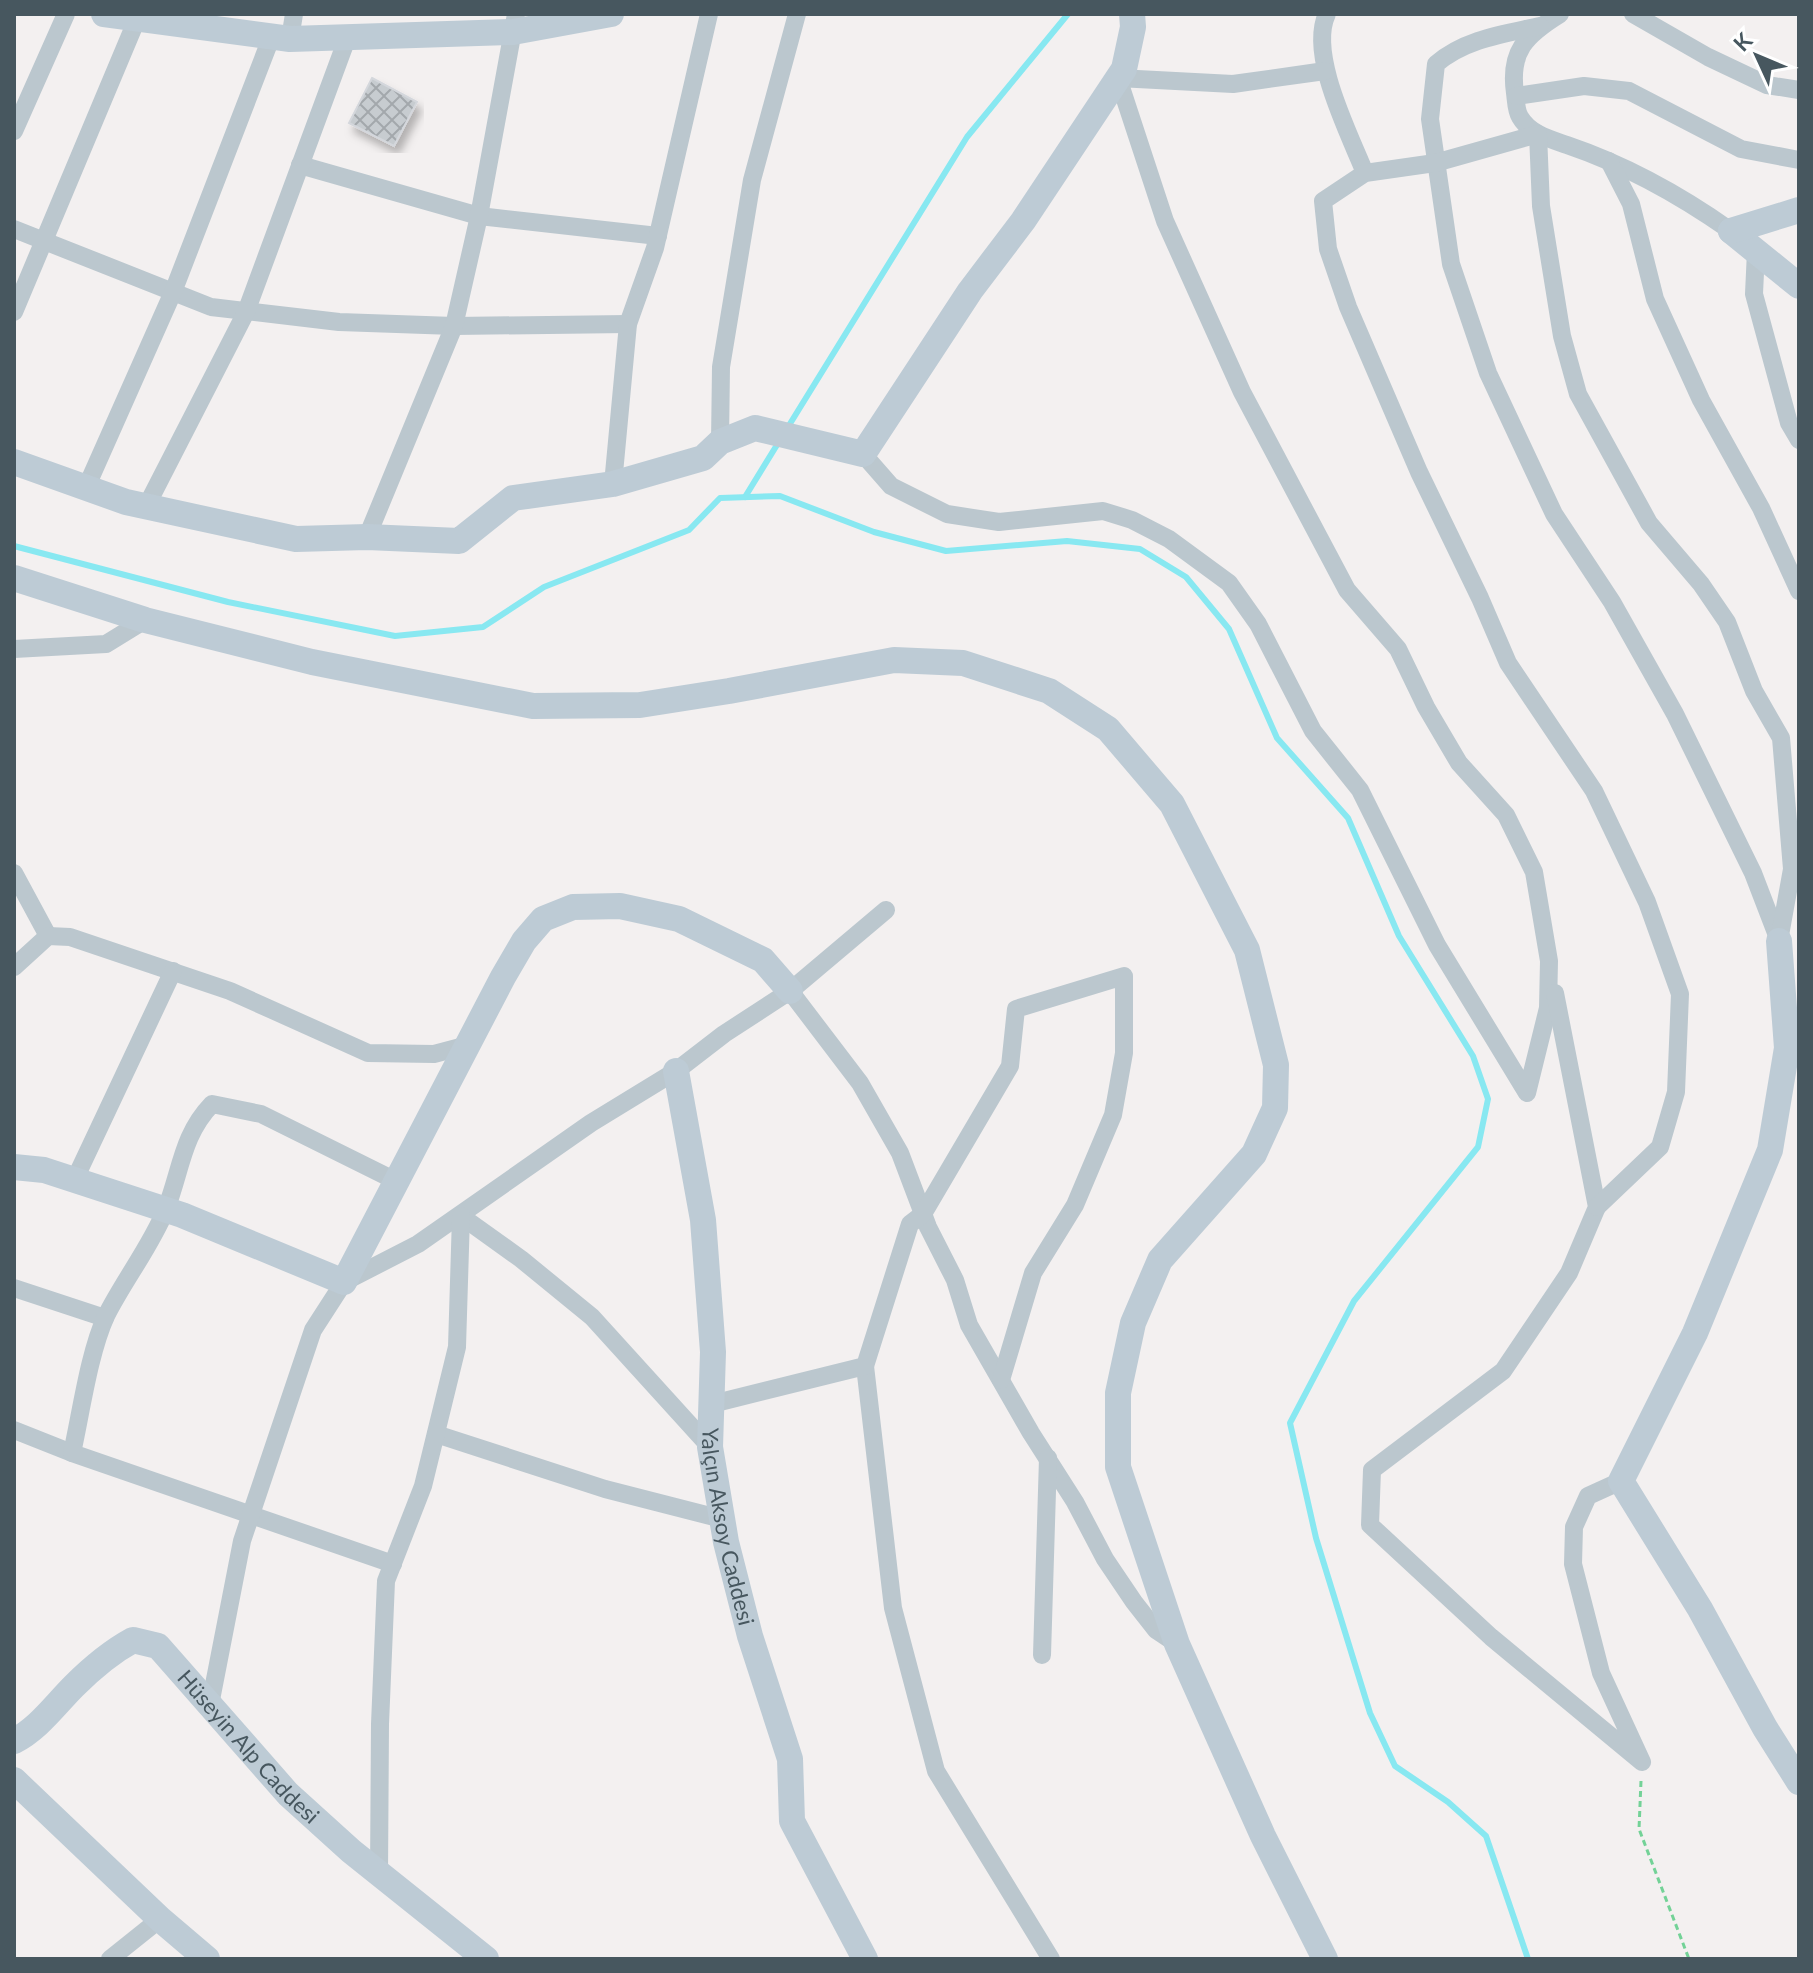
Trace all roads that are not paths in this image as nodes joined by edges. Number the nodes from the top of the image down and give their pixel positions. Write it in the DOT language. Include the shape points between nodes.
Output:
graph roads {
  1 [pos="66,14"];
  2 [pos="104,14"];
  3 [pos="606,14"];
  4 [pos="709,14"];
  5 [pos="797,14"];
  6 [pos="1132,14"];
  7 [pos="1327,14"];
  8 [pos="1560,14"];
  9 [pos="1633,14"];
  10 [pos="153,19"];
  11 [pos="514,23"];
  12 [pos="1540,26"];
  13 [pos="285,31"];
  14 [pos="348,36"];
  15 [pos="1325,71"];
  16 [pos="1118,78"];
  17 [pos="1799,90"];
  18 [pos="1516,96"];
  19 [pos="14,131"];
  20 [pos="1538,134"];
  21 [pos="1799,160"];
  22 [pos="1609,161"];
  23 [pos="1435,163"];
  24 [pos="300,165"];
  25 [pos="1365,173"];
  26 [pos="1799,210"];
  27 [pos="479,216"];
  28 [pos="14,229"];
  29 [pos="1731,231"];
  30 [pos="658,236"];
  31 [pos="46,241"];
  32 [pos="1756,251"];
  33 [pos="1799,286"];
  34 [pos="173,292"];
  35 [pos="14,312"];
  36 [pos="246,312"];
  37 [pos="628,324"];
  38 [pos="454,326"];
  39 [pos="1799,440"];
  40 [pos="720,442"];
  41 [pos="863,454"];
  42 [pos="14,462"];
  43 [pos="613,484"];
  44 [pos="86,488"];
  45 [pos="146,507"];
  46 [pos="367,537"];
  47 [pos="14,578"];
  48 [pos="1799,591"];
  49 [pos="145,620"];
  50 [pos="14,649"];
  51 [pos="14,873"];
  52 [pos="886,910"];
  53 [pos="48,936"];
  54 [pos="1779,941"];
  55 [pos="1549,961"];
  56 [pos="14,967"];
  57 [pos="173,971"];
  58 [pos="790,991"];
  59 [pos="468,1045"];
  60 [pos="676,1071"];
  61 [pos="14,1167"];
  62 [pos="75,1179"];
  63 [pos="398,1182"];
  64 [pos="1597,1207"];
  65 [pos="166,1209"];
  66 [pos="923,1214"];
  67 [pos="461,1216"];
  68 [pos="344,1282"];
  69 [pos="14,1288"];
  70 [pos="105,1318"];
  71 [pos="865,1366"];
  72 [pos="1001,1380"];
  73 [pos="712,1404"];
  74 [pos="14,1430"];
  75 [pos="436,1434"];
  76 [pos="710,1447"];
  77 [pos="72,1453"];
  78 [pos="1048,1458"];
  79 [pos="1621,1481"];
  80 [pos="252,1515"];
  81 [pos="722,1519"];
  82 [pos="393,1564"];
  83 [pos="1177,1644"];
  84 [pos="1042,1655"];
  85 [pos="210,1705"];
  86 [pos="14,1741"];
  87 [pos="14,1780"];
  88 [pos="1799,1782"];
  89 [pos="379,1874"];
  90 [pos="160,1919"];
  91 [pos="110,1959"];
  92 [pos="207,1959"];
  93 [pos="486,1959"];
  94 [pos="865,1959"];
  95 [pos="1051,1959"];
  96 [pos="1325,1959"];
  1 -- 19 [label="street"];
  2 -- 10 [label="street"];
  3 -- 11 [label="street"];
  4 -- 30 [label="street"];
  5 -- 40 [label="street" via="752,180 721,367"];
  6 -- 16 [label="street"];
  7 -- 15 [label="street"];
  8 -- 12 [label="street"];
  9 -- 17 [label="street" via="1767,85"];
  10 -- 13 [label="street"];
  10 -- 31 [label="street"];
  11 -- 14 [label="street"];
  11 -- 27 [label="street"];
  12 -- 18 [label="street" via="1517,51"];
  12 -- 23 [label="street" via="1453,50 1436,64 1430,119"];
  13 -- 14 [label="street"];
  13 -- 34 [label="street"];
  14 -- 24 [label="street"];
  15 -- 16 [label="street" via="1233,84"];
  15 -- 25 [label="street"];
  16 -- 41 [label="street"];
  16 -- 55 [label="street" via="1165,221 1242,392 1347,590 1398,649 1459,763 1506,815 1534,872"];
  18 -- 20 [label="street" via="1519,116"];
  18 -- 21 [label="street" via="1584,86 1629,91 1741,149"];
  20 -- 22 [label="street"];
  20 -- 23 [label="street"];
  20 -- 54 [label="street" via="1541,206 1562,336 1578,394 1649,523 1727,622 1754,691 1781,738 1792,869"];
  22 -- 29 [label="street" via="1678,194"];
  22 -- 48 [label="street" via="1631,204 1655,299"];
  23 -- 25 [label="street"];
  23 -- 54 [label="street" via="1451,264 1488,373 1554,514 1612,602 1675,714 1753,873"];
  24 -- 27 [label="street"];
  24 -- 36 [label="street"];
  25 -- 64 [label="street" via="1323,201 1328,249 1348,307 1508,663 1594,791 1647,902 1680,994 1676,1092 1660,1147"];
  26 -- 29 [label="street"];
  27 -- 30 [label="street"];
  27 -- 38 [label="street"];
  28 -- 31 [label="street"];
  29 -- 32 [label="street"];
  30 -- 37 [label="street"];
  31 -- 34 [label="street"];
  31 -- 35 [label="street"];
  32 -- 33 [label="street"];
  32 -- 39 [label="street" via="1754,294 1789,423"];
  34 -- 36 [label="street" via="211,307"];
  34 -- 44 [label="street"];
  36 -- 38 [label="street"];
  36 -- 45 [label="street"];
  37 -- 38 [label="street"];
  37 -- 43 [label="street"];
  38 -- 46 [label="street"];
  40 -- 41 [label="street" via="755,428"];
  40 -- 43 [label="street" via="703,458"];
  41 -- 55 [label="street" via="891,486 947,514 999,522 1103,511 1169,539 1229,583 1258,624 1313,731 1360,790 1437,945 1527,1093 1548,1008"];
  42 -- 44 [label="street"];
  43 -- 46 [label="street" via="513,498 459,541"];
  44 -- 45 [label="street"];
  45 -- 46 [label="street" via="296,539"];
  47 -- 49 [label="street"];
  49 -- 50 [label="street" via="106,644"];
  49 -- 83 [label="street" via="312,662 533,706 640,705 894,660 963,663 1049,691 1108,729 1172,804 1247,950 1276,1065 1275,1108 1254,1154 1160,1260 1133,1323 1118,1393 1118,1467"];
  51 -- 53 [label="street"];
  52 -- 58 [label="street"];
  53 -- 56 [label="street"];
  53 -- 57 [label="street" via="70,937"];
  54 -- 79 [label="street" via="1787,1048 1770,1150 1695,1333"];
  55 -- 64 [label="street"];
  57 -- 59 [label="street" via="368,1053 434,1054"];
  57 -- 62 [label="street"];
  58 -- 59 [label="street" via="763,960 679,919 620,906 573,907 543,919 524,941"];
  58 -- 60 [label="street"];
  58 -- 66 [label="street" via="860,1083 900,1153"];
  59 -- 63 [label="street"];
  60 -- 67 [label="street" via="591,1123"];
  60 -- 73 [label="street, Yalçın Aksoy Caddesi" via="703,1220"];
  61 -- 62 [label="street"];
  62 -- 65 [label="street"];
  63 -- 65 [label="street" via="261,1114 212,1104 200,1115 179,1159"];
  63 -- 68 [label="street"];
  64 -- 79 [label="street" via="1569,1273 1503,1371 1372,1470 1370,1525 1491,1637 1642,1762 1601,1673 1573,1564 1574,1527 1588,1496"];
  65 -- 68 [label="street"];
  65 -- 70 [label="street"];
  66 -- 71 [label="street" via="910,1224"];
  66 -- 72 [label="street" via="955,1280 969,1325"];
  66 -- 72 [label="street" via="1010,1066 1016,1009 1124,976 1124,1053 1113,1115 1075,1205 1033,1273"];
  67 -- 68 [label="street"];
  67 -- 75 [label="street" via="457,1347"];
  67 -- 76 [label="street" via="592,1317"];
  68 -- 80 [label="street" via="313,1330"];
  69 -- 70 [label="street"];
  70 -- 77 [label="street"];
  71 -- 73 [label="street"];
  71 -- 95 [label="street" via="893,1608 936,1771"];
  72 -- 78 [label="street"];
  73 -- 76 [label="street, Yalçın Aksoy Caddesi"];
  74 -- 77 [label="street"];
  75 -- 81 [label="street" via="605,1489"];
  75 -- 82 [label="street"];
  76 -- 81 [label="street, Yalçın Aksoy Caddesi"];
  77 -- 80 [label="street"];
  78 -- 83 [label="street" via="1134,1602 1156,1630"];
  78 -- 84 [label="street"];
  79 -- 88 [label="street"];
  80 -- 82 [label="street"];
  80 -- 85 [label="street" via="242,1541"];
  81 -- 94 [label="street, Yalçın Aksoy Caddesi" via="750,1636 790,1759 792,1821"];
  82 -- 89 [label="street" via="386,1581"];
  83 -- 96 [label="street"];
  85 -- 86 [label="street, Hüseyin Alp Caddesi" via="158,1646 133,1640"];
  85 -- 89 [label="street, Hüseyin Alp Caddesi" via="288,1794"];
  87 -- 90 [label="street"];
  89 -- 93 [label="street, Hüseyin Alp Caddesi"];
  90 -- 91 [label="street"];
  90 -- 92 [label="street"];
}
